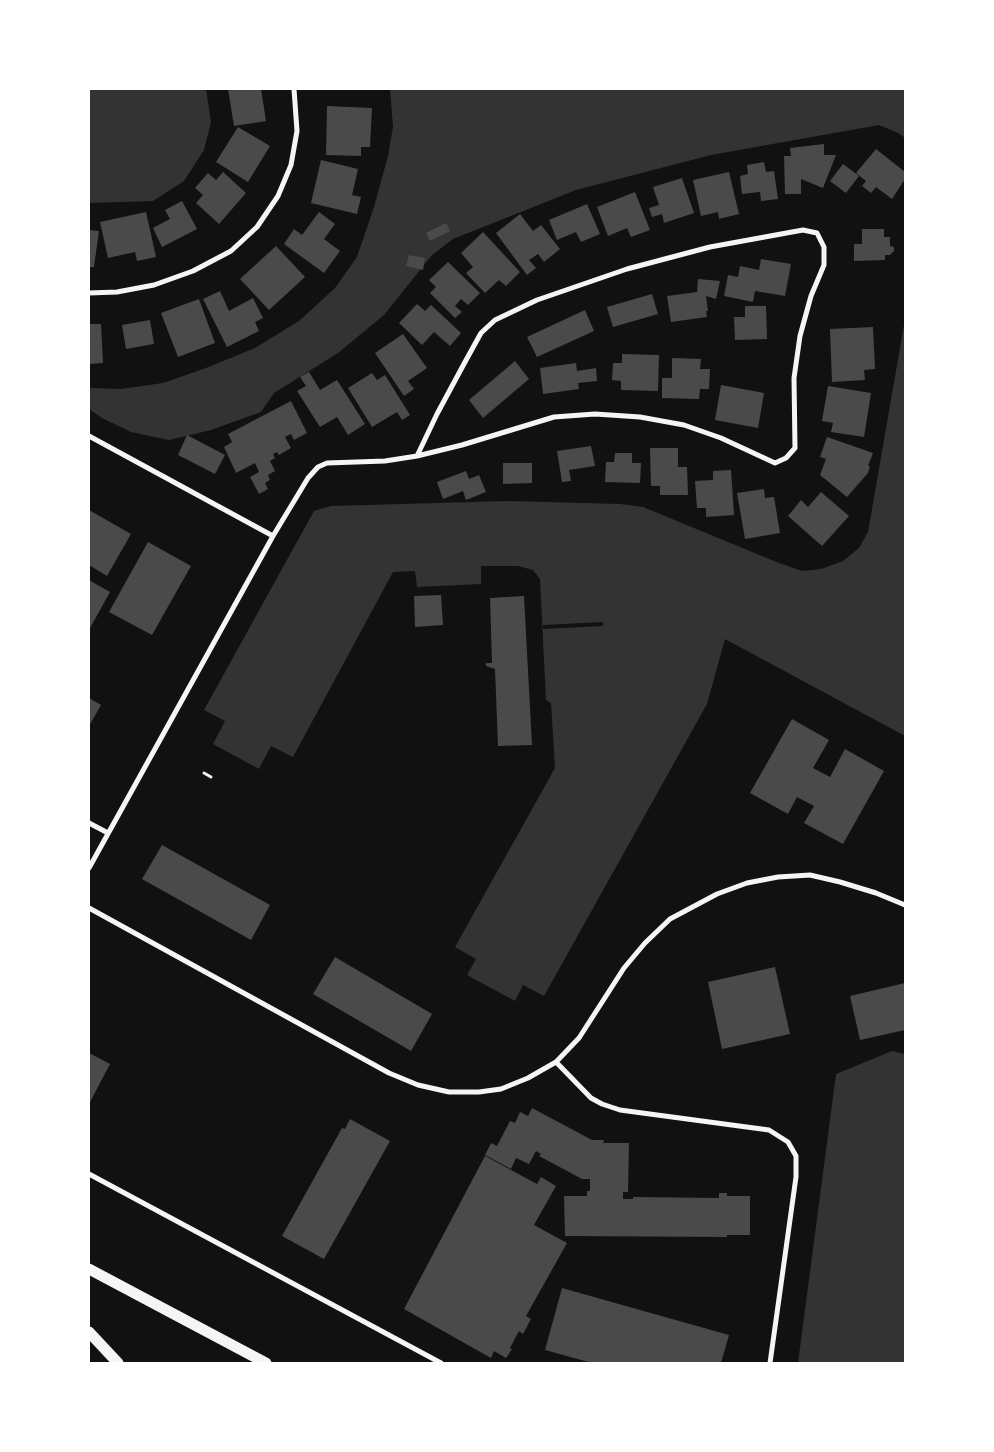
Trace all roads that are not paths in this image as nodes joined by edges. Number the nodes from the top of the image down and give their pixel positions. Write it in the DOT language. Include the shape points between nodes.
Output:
graph roads {
  1 [pos="294,89"];
  2 [pos="89,293"];
  3 [pos="89,436"];
  4 [pos="417,456"];
  5 [pos="273,536"];
  6 [pos="204,773"];
  7 [pos="211,776"];
  8 [pos="89,823"];
  9 [pos="108,833"];
  10 [pos="89,868"];
  11 [pos="905,905"];
  12 [pos="89,908"];
  13 [pos="556,1062"];
  14 [pos="89,1174"];
  15 [pos="89,1270"];
  16 [pos="89,1332"];
  17 [pos="118,1363"];
  18 [pos="266,1363"];
  19 [pos="441,1363"];
  20 [pos="770,1363"];
  1 -- 2 [label="street" via="297,131 291,165 278,196 257,227 231,251 193,270 154,285"];
  3 -- 5 [label="street"];
  4 -- 4 [label="street" via="481,333 495,320 537,300 627,269 710,247 803,230 817,233 824,247 824,265 810,296 800,336 794,378 795,448 786,458 775,463 684,425 640,417 595,414 554,417"];
  4 -- 5 [label="street" via="327,463 318,467"];
  5 -- 9 [label="street"];
  6 -- 7 [label="lane"];
  8 -- 9 [label="street"];
  9 -- 10 [label="street"];
  11 -- 13 [label="street" via="876,893 810,875 747,882 716,894 670,919 646,943 624,968 579,1038"];
  12 -- 13 [label="street" via="388,1073 418,1085 449,1092 501,1089"];
  13 -- 20 [label="street" via="591,1098 602,1104 620,1110 770,1130 788,1142 796,1156 796,1177"];
  14 -- 19 [label="street"];
  15 -- 18 [label="highway"];
  16 -- 17 [label="highway"];
}
